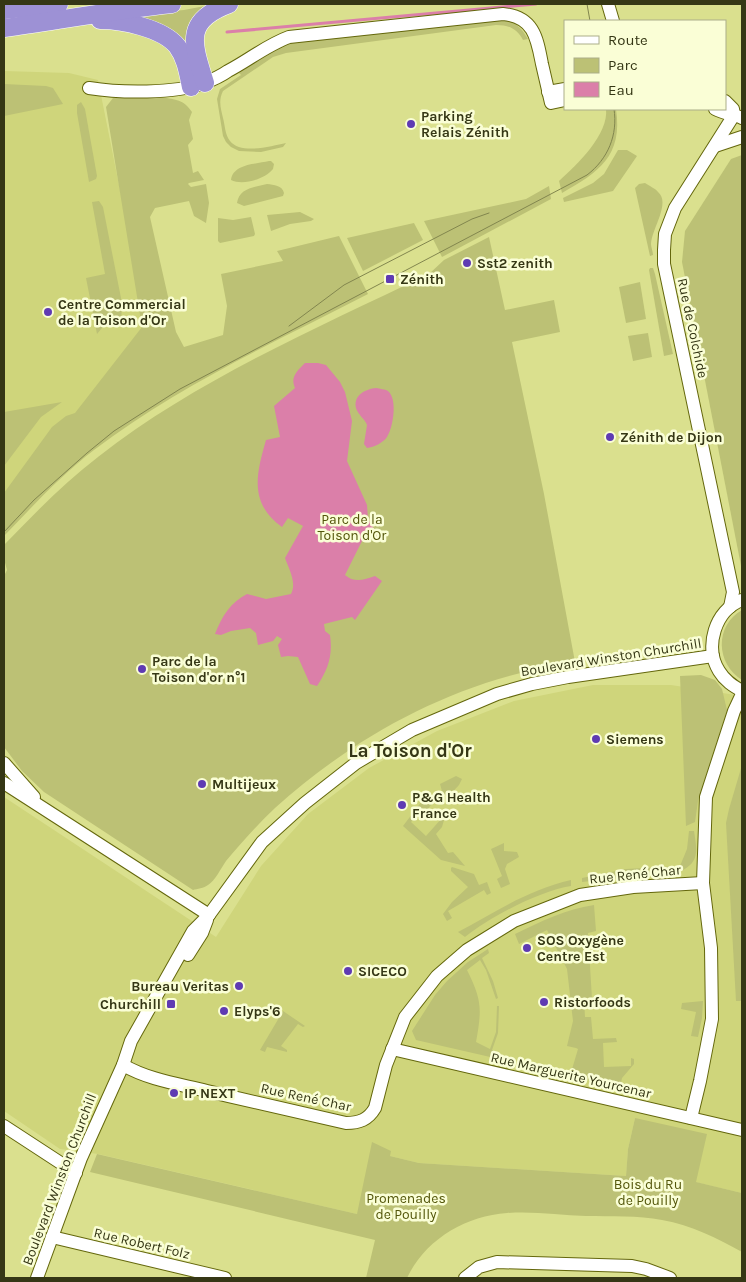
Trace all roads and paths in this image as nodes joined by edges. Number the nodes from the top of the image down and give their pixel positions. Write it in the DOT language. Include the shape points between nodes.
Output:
graph roads {
  1 [pos="172,4"];
  2 [pos="229,4"];
  3 [pos="608,4"];
  4 [pos="4,10"];
  5 [pos="62,12"];
  6 [pos="613,20"];
  7 [pos="4,28"];
  8 [pos="198,85"];
  9 [pos="89,88"];
  10 [pos="564,89"];
  11 [pos="548,92"];
  12 [pos="564,100"];
  13 [pos="726,102"];
  14 [pos="717,110"];
  15 [pos="738,117"];
  16 [pos="742,137"];
  17 [pos="715,146"];
  18 [pos="727,562"];
  19 [pos="742,584"];
  20 [pos="742,600"];
  21 [pos="730,606"];
  22 [pos="713,656"];
  23 [pos="742,693"];
  24 [pos="4,763"];
  25 [pos="4,776"];
  26 [pos="7,788"];
  27 [pos="26,797"];
  28 [pos="44,809"];
  29 [pos="703,883"];
  30 [pos="209,915"];
  31 [pos="392,1049"];
  32 [pos="123,1065"];
  33 [pos="691,1118"];
  34 [pos="4,1126"];
  35 [pos="742,1130"];
  36 [pos="76,1173"];
  37 [pos="52,1237"];
  38 [pos="645,1274"];
  39 [pos="37,1278"];
  40 [pos="225,1278"];
  41 [pos="465,1278"];
  42 [pos="670,1278"];
  1 -- 5 [label="highway"];
  2 -- 8 [label="highway" via="209,13 197,30"];
  3 -- 6 [label="street"];
  4 -- 5 [label="highway"];
  5 -- 7 [label="highway"];
  5 -- 8 [label="highway" via="120,21 165,36 176,46"];
  8 -- 9 [label="street" via="154,91"];
  8 -- 11 [label="street" via="289,37 503,14 520,18 531,28 538,41"];
  10 -- 11 [label="street"];
  11 -- 12 [label="street" via="551,103"];
  13 -- 15 [label="street"];
  14 -- 15 [label="street"];
  15 -- 17 [label="street, Rue de Colchide"];
  16 -- 17 [label="street"];
  17 -- 18 [label="street, Rue de Colchide" via="675,208 665,234 664,264"];
  18 -- 19 [label="street, Rue de Colchide"];
  18 -- 21 [label="street, Rue de Colchide" via="733,592"];
  20 -- 21 [label="street"];
  21 -- 22 [label="street" via="716,626"];
  22 -- 23 [label="street" via="729,684"];
  22 -- 30 [label="street, Boulevard Winston Churchill" via="532,684 497,694 412,730 356,763 304,803 262,842"];
  23 -- 29 [label="street" via="706,797"];
  24 -- 28 [label="street"];
  25 -- 27 [label="street"];
  26 -- 27 [label="street"];
  27 -- 28 [label="street"];
  28 -- 30 [label="street"];
  29 -- 31 [label="street, Rue René Char" via="633,886 580,895 514,921 467,950 437,976 405,1017"];
  29 -- 33 [label="street" via="711,948 712,1019"];
  30 -- 32 [label="street, Boulevard Winston Churchill" via="202,934 162,998 140,1044"];
  31 -- 32 [label="street, Rue René Char" via="375,1108 366,1118 353,1123 154,1078"];
  31 -- 33 [label="street, Rue Marguerite Yourcenar"];
  32 -- 36 [label="street, Boulevard Winston Churchill"];
  33 -- 35 [label="street, Rue Marguerite Yourcenar"];
  34 -- 36 [label="street"];
  36 -- 37 [label="street, Boulevard Winston Churchill"];
  37 -- 39 [label="street, Boulevard Winston Churchill"];
  37 -- 40 [label="street, Rue Robert Folz"];
  38 -- 41 [label="street" via="632,1266 496,1262 479,1267"];
  38 -- 42 [label="street"];
}
